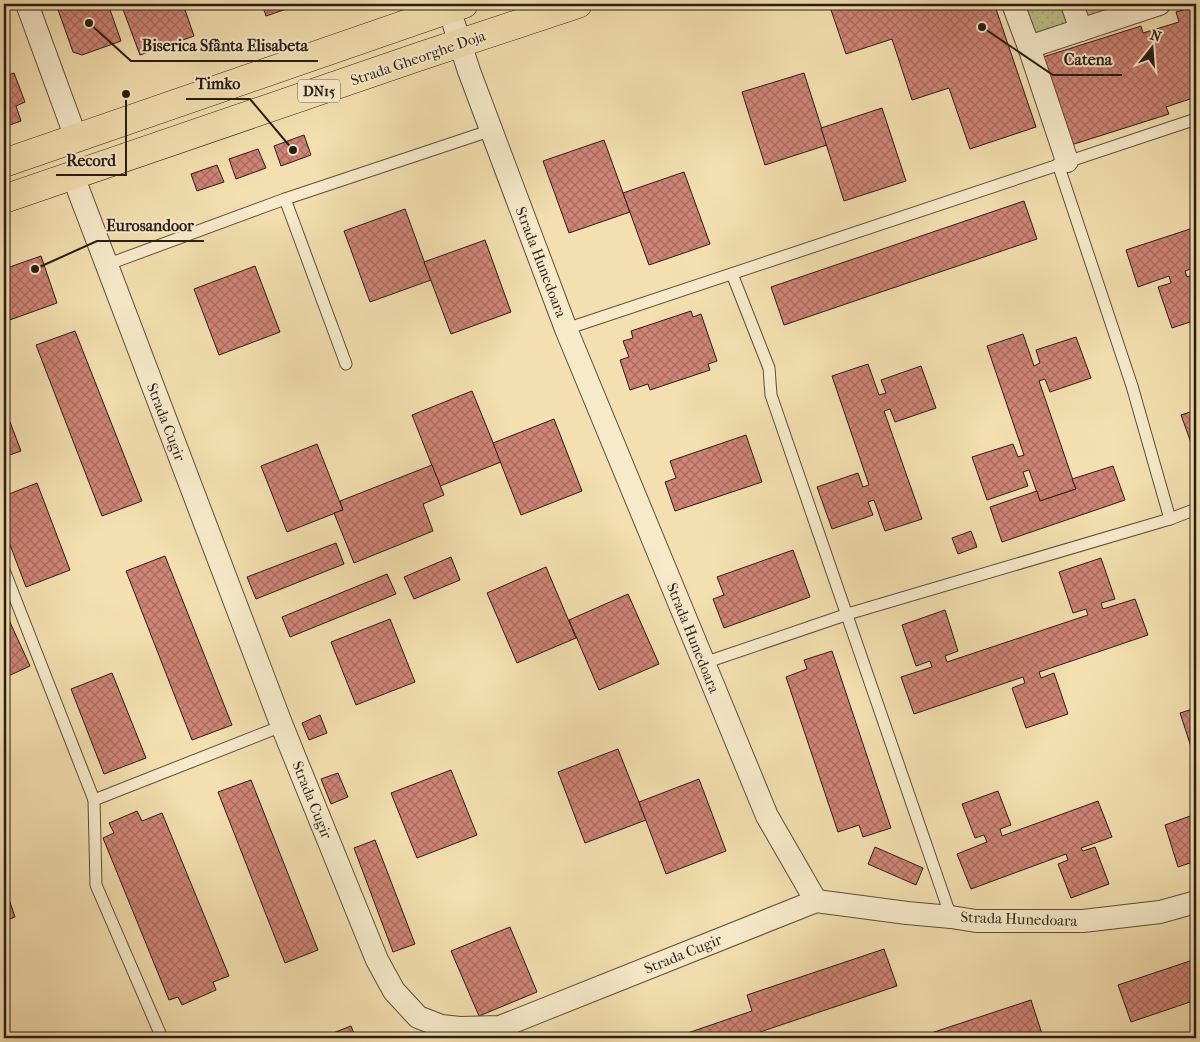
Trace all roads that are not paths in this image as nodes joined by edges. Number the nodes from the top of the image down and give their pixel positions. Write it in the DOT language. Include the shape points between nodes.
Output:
graph roads {
  1 [pos="27,4"];
  2 [pos="578,4"];
  3 [pos="1013,4"];
  4 [pos="1072,4"];
  5 [pos="1159,4"];
  6 [pos="457,6"];
  7 [pos="1081,30"];
  8 [pos="460,44"];
  9 [pos="1029,47"];
  10 [pos="1196,119"];
  11 [pos="492,130"];
  12 [pos="76,138"];
  13 [pos="4,163"];
  14 [pos="1063,163"];
  15 [pos="72,176"];
  16 [pos="4,199"];
  17 [pos="286,199"];
  18 [pos="106,264"];
  19 [pos="732,274"];
  20 [pos="566,329"];
  21 [pos="346,364"];
  22 [pos="1196,509"];
  23 [pos="1170,519"];
  24 [pos="4,570"];
  25 [pos="7,587"];
  26 [pos="848,614"];
  27 [pos="704,663"];
  28 [pos="282,726"];
  29 [pos="94,800"];
  30 [pos="816,901"];
  31 [pos="1196,902"];
  32 [pos="952,917"];
  33 [pos="162,1038"];
  1 -- 12 [label="street"];
  2 -- 8 [label="main road, Strada Gheorghe Doja / DN15"];
  3 -- 9 [label="street"];
  4 -- 7 [label="street"];
  5 -- 7 [label="street"];
  6 -- 8 [label="street, Strada Hunedoara"];
  6 -- 12 [label="main road, DN15"];
  7 -- 9 [label="street"];
  8 -- 11 [label="street, Strada Hunedoara"];
  8 -- 15 [label="main road, Strada Gheorghe Doja / DN15"];
  9 -- 14 [label="street"];
  10 -- 14 [label="lane"];
  11 -- 17 [label="lane"];
  11 -- 20 [label="street, Strada Hunedoara"];
  12 -- 13 [label="main road, DN15"];
  14 -- 19 [label="lane"];
  14 -- 23 [label="lane"];
  15 -- 16 [label="main road, Strada Gheorghe Doja / DN15"];
  15 -- 18 [label="street, Strada Cugir"];
  17 -- 18 [label="lane"];
  17 -- 21 [label="lane"];
  18 -- 28 [label="street, Strada Cugir"];
  19 -- 20 [label="lane"];
  19 -- 26 [label="lane" via="769,368 771,395"];
  20 -- 27 [label="street, Strada Hunedoara"];
  22 -- 23 [label="lane"];
  23 -- 26 [label="lane"];
  24 -- 25 [label="lane"];
  25 -- 29 [label="lane"];
  26 -- 27 [label="lane"];
  26 -- 32 [label="lane"];
  27 -- 30 [label="street, Strada Hunedoara" via="767,816"];
  28 -- 29 [label="lane"];
  28 -- 30 [label="street, Strada Cugir" via="377,960 394,991 418,1017 441,1026 500,1027"];
  29 -- 33 [label="lane" via="96,885"];
  30 -- 32 [label="street, Strada Hunedoara"];
  31 -- 32 [label="street, Strada Hunedoara" via="1160,912 1083,921 976,921"];
}
